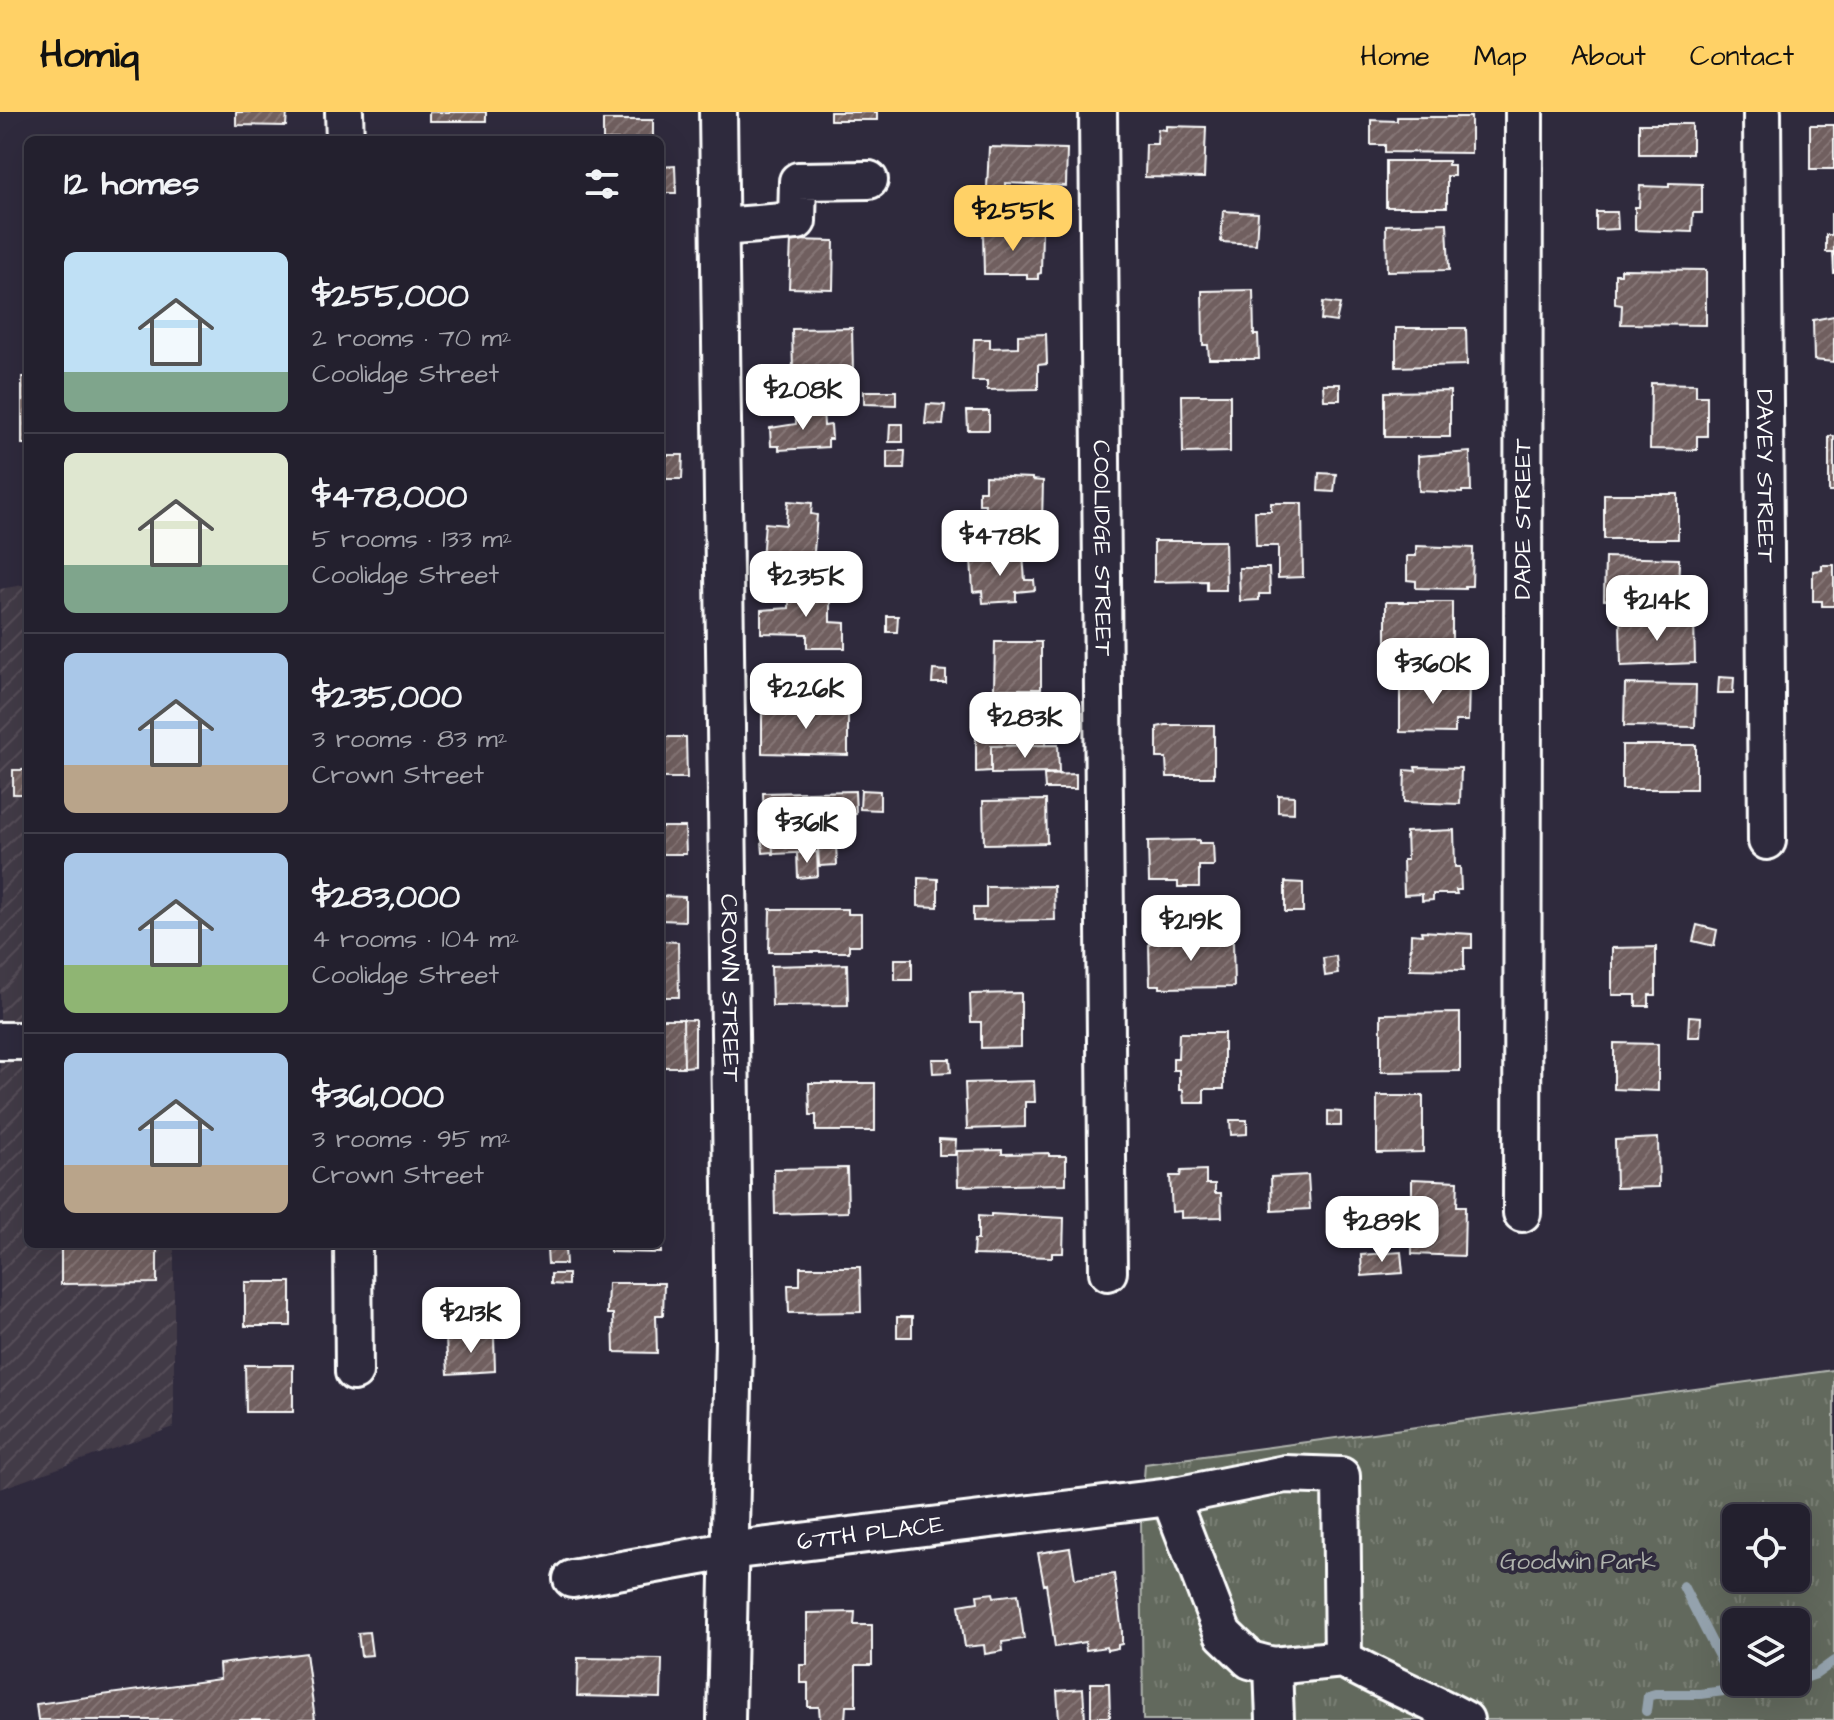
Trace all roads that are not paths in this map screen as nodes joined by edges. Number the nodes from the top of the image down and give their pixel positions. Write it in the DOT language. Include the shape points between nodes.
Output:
graph roads {
  1 [pos="344,112"];
  2 [pos="718,112"];
  3 [pos="1098,112"];
  4 [pos="1524,112"];
  5 [pos="1762,112"];
  6 [pos="345,136"];
  7 [pos="869,180"];
  8 [pos="720,227"];
  9 [pos="1767,841"];
  10 [pos="0,1041"];
  11 [pos="24,1041"];
  12 [pos="1522,1213"];
  13 [pos="353,1248"];
  14 [pos="1108,1272"];
  15 [pos="354,1372"];
  16 [pos="1170,1497"];
  17 [pos="728,1551"];
  18 [pos="572,1579"];
  19 [pos="1343,1659"];
  20 [pos="1273,1666"];
  21 [pos="726,1720"];
  22 [pos="1275,1720"];
  23 [pos="1465,1720"];
  1 -- 6 [label="street"];
  2 -- 8 [label="street, CROWN STREET"];
  3 -- 14 [label="street, COOLIDGE STREET"];
  4 -- 12 [label="street, DADE STREET"];
  5 -- 9 [label="street, DAVEY STREET"];
  7 -- 8 [label="street" via="798,181 797,221"];
  8 -- 17 [label="street, CROWN STREET" via="734,1340"];
  10 -- 11 [label="street"];
  13 -- 15 [label="street"];
  16 -- 17 [label="street, 67TH PLACE"];
  16 -- 19 [label="street, 67TH PLACE" via="1285,1474 1341,1476"];
  16 -- 20 [label="street" via="1223,1634 1250,1660"];
  17 -- 18 [label="street, 67TH PLACE"];
  17 -- 21 [label="street, CROWN STREET"];
  19 -- 20 [label="street"];
  19 -- 23 [label="street"];
  20 -- 22 [label="street"];
}
